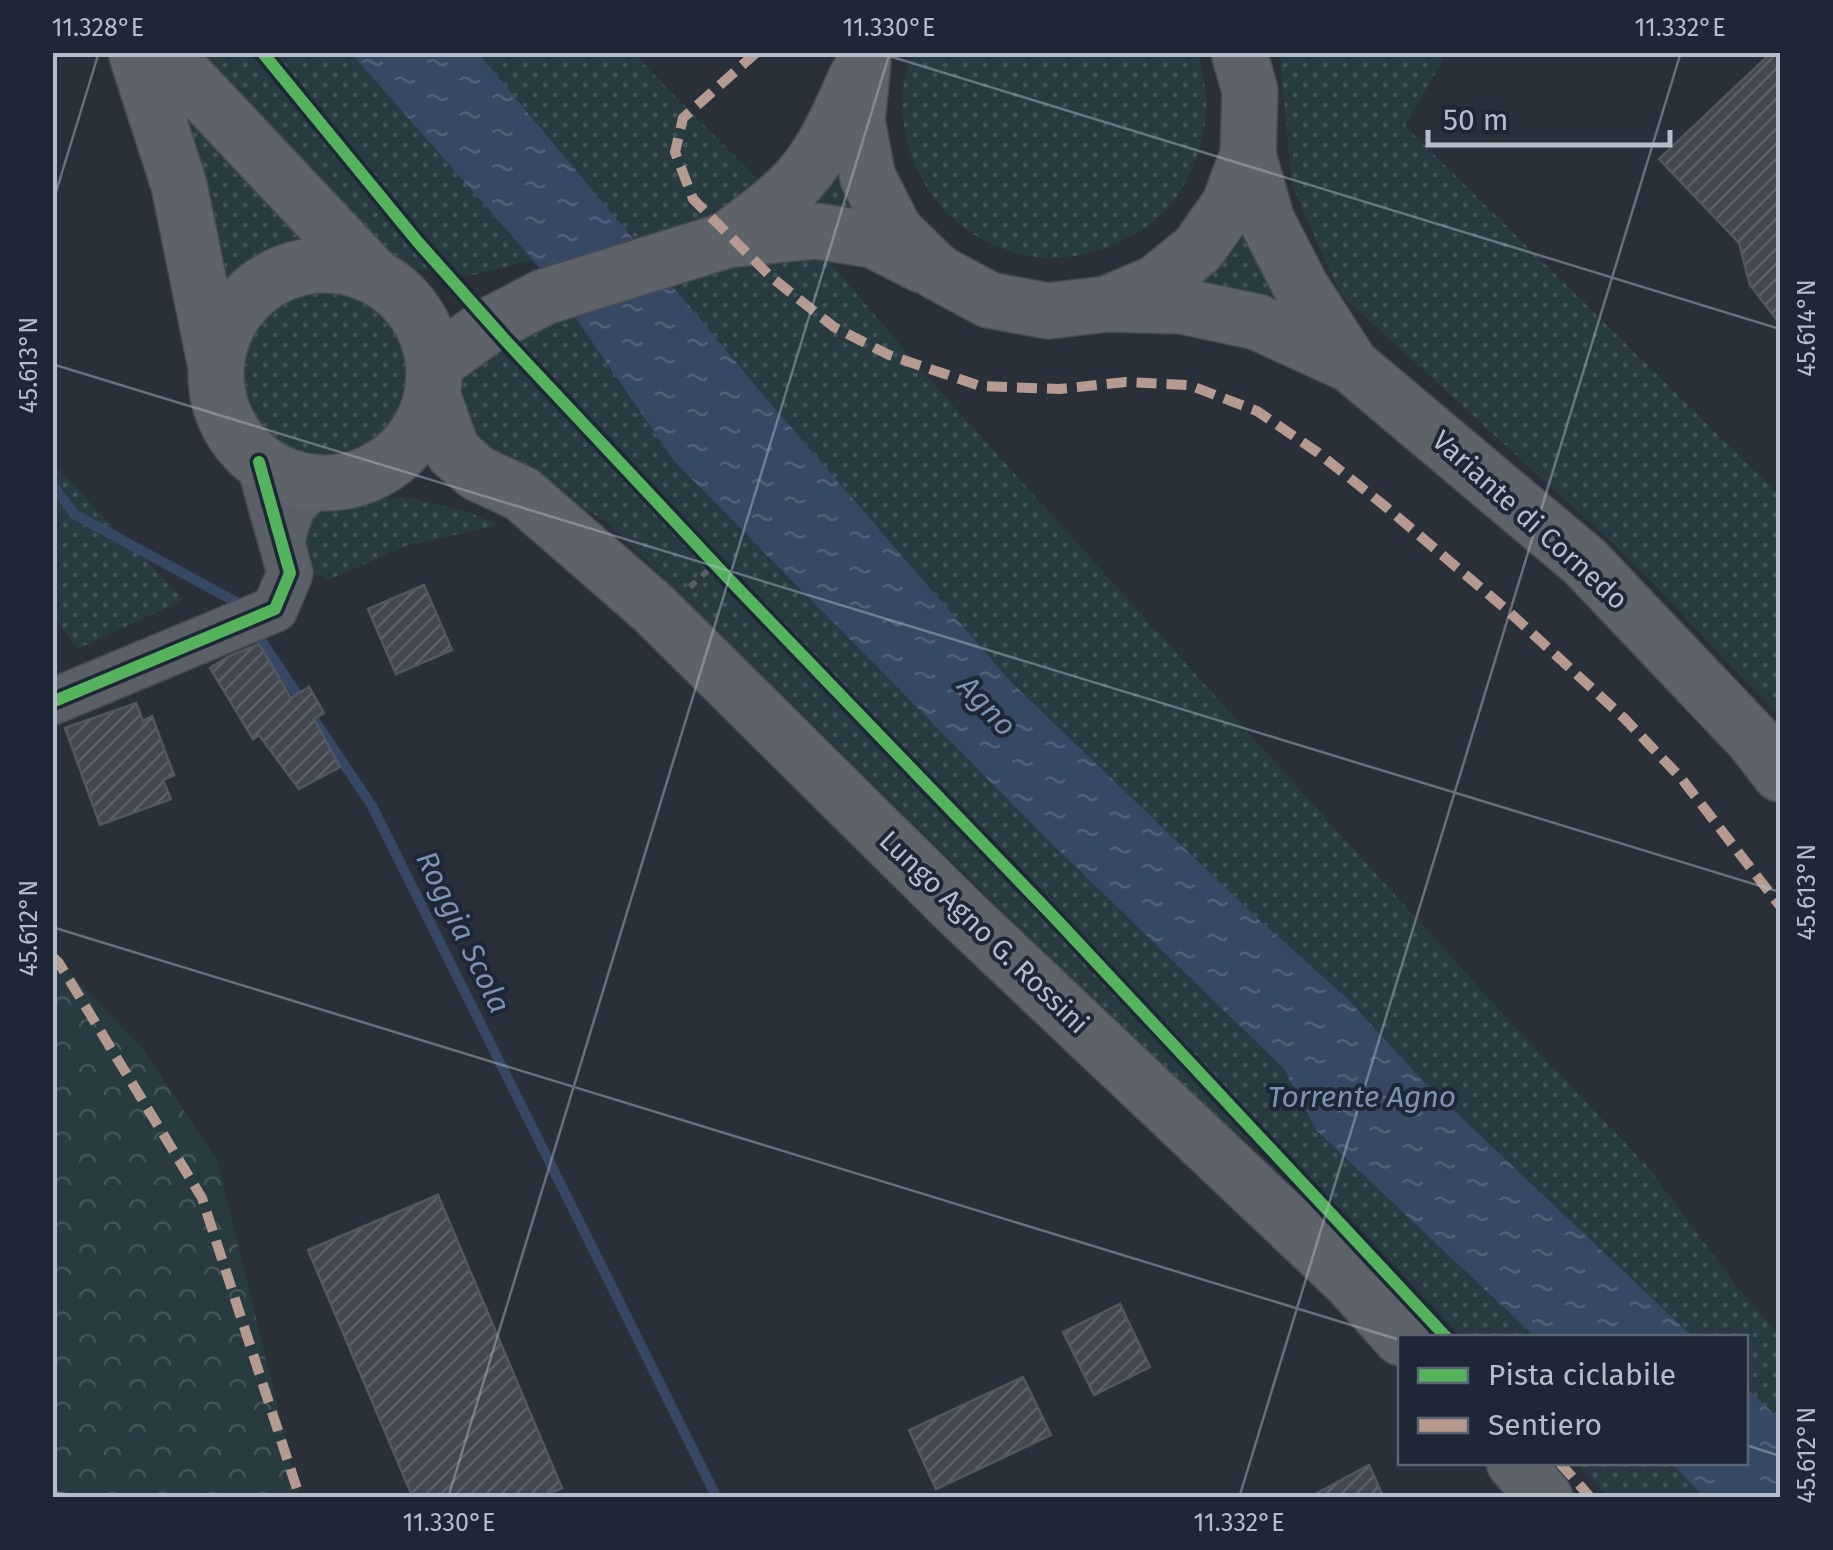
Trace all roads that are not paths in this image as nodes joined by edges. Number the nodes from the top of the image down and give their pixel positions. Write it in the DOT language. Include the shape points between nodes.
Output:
graph roads {
  1 [pos="136,52"];
  2 [pos="163,52"];
  3 [pos="1239,52"];
  4 [pos="866,57"];
  5 [pos="1248,155"];
  6 [pos="726,240"];
  7 [pos="937,272"];
  8 [pos="387,285"];
  9 [pos="1107,304"];
  10 [pos="475,315"];
  11 [pos="215,362"];
  12 [pos="1350,365"];
  13 [pos="434,380"];
  14 [pos="259,462"];
  15 [pos="379,470"];
  16 [pos="322,484"];
  17 [pos="562,530"];
  18 [pos="282,540"];
  19 [pos="52,702"];
  20 [pos="1780,774"];
  21 [pos="1398,1335"];
  22 [pos="1517,1465"];
  23 [pos="1545,1498"];
  1 -- 11 [label="main road" via="179,186"];
  2 -- 8 [label="main road, Lungo Agno G. Rossini"];
  3 -- 5 [label="main road" via="1250,91"];
  4 -- 6 [label="main road" via="810,166"];
  4 -- 7 [label="main road" via="857,120 868,178 895,231"];
  5 -- 9 [label="main road" via="1230,205 1198,249 1156,282"];
  5 -- 12 [label="main road" via="1267,221"];
  6 -- 7 [label="main road" via="816,231 872,240"];
  6 -- 10 [label="main road"];
  7 -- 9 [label="main road" via="989,300 1048,311"];
  8 -- 10 [label="main road"];
  8 -- 11 [label="main road" via="344,266 308,266 274,277 245,298 225,327"];
  8 -- 13 [label="main road, Lungo Agno G. Rossini" via="417,314"];
  9 -- 12 [label="main road" via="1182,306 1256,322"];
  10 -- 13 [label="main road"];
  11 -- 14 [label="main road" via="218,400 233,434"];
  12 -- 20 [label="main road, Variante di Cornedo" via="1585,562"];
  13 -- 15 [label="main road" via="422,426"];
  13 -- 17 [label="main road, Lungo Agno G. Rossini" via="453,452 522,494"];
  14 -- 16 [label="main road"];
  14 -- 18 [label="street"];
  15 -- 16 [label="main road"];
  15 -- 17 [label="main road, Lungo Agno G. Rossini"];
  16 -- 18 [label="street" via="291,508"];
  17 -- 21 [label="main road, Lungo Agno G. Rossini" via="653,608"];
  18 -- 19 [label="street" via="290,572 275,609"];
  22 -- 23 [label="main road"];
}
